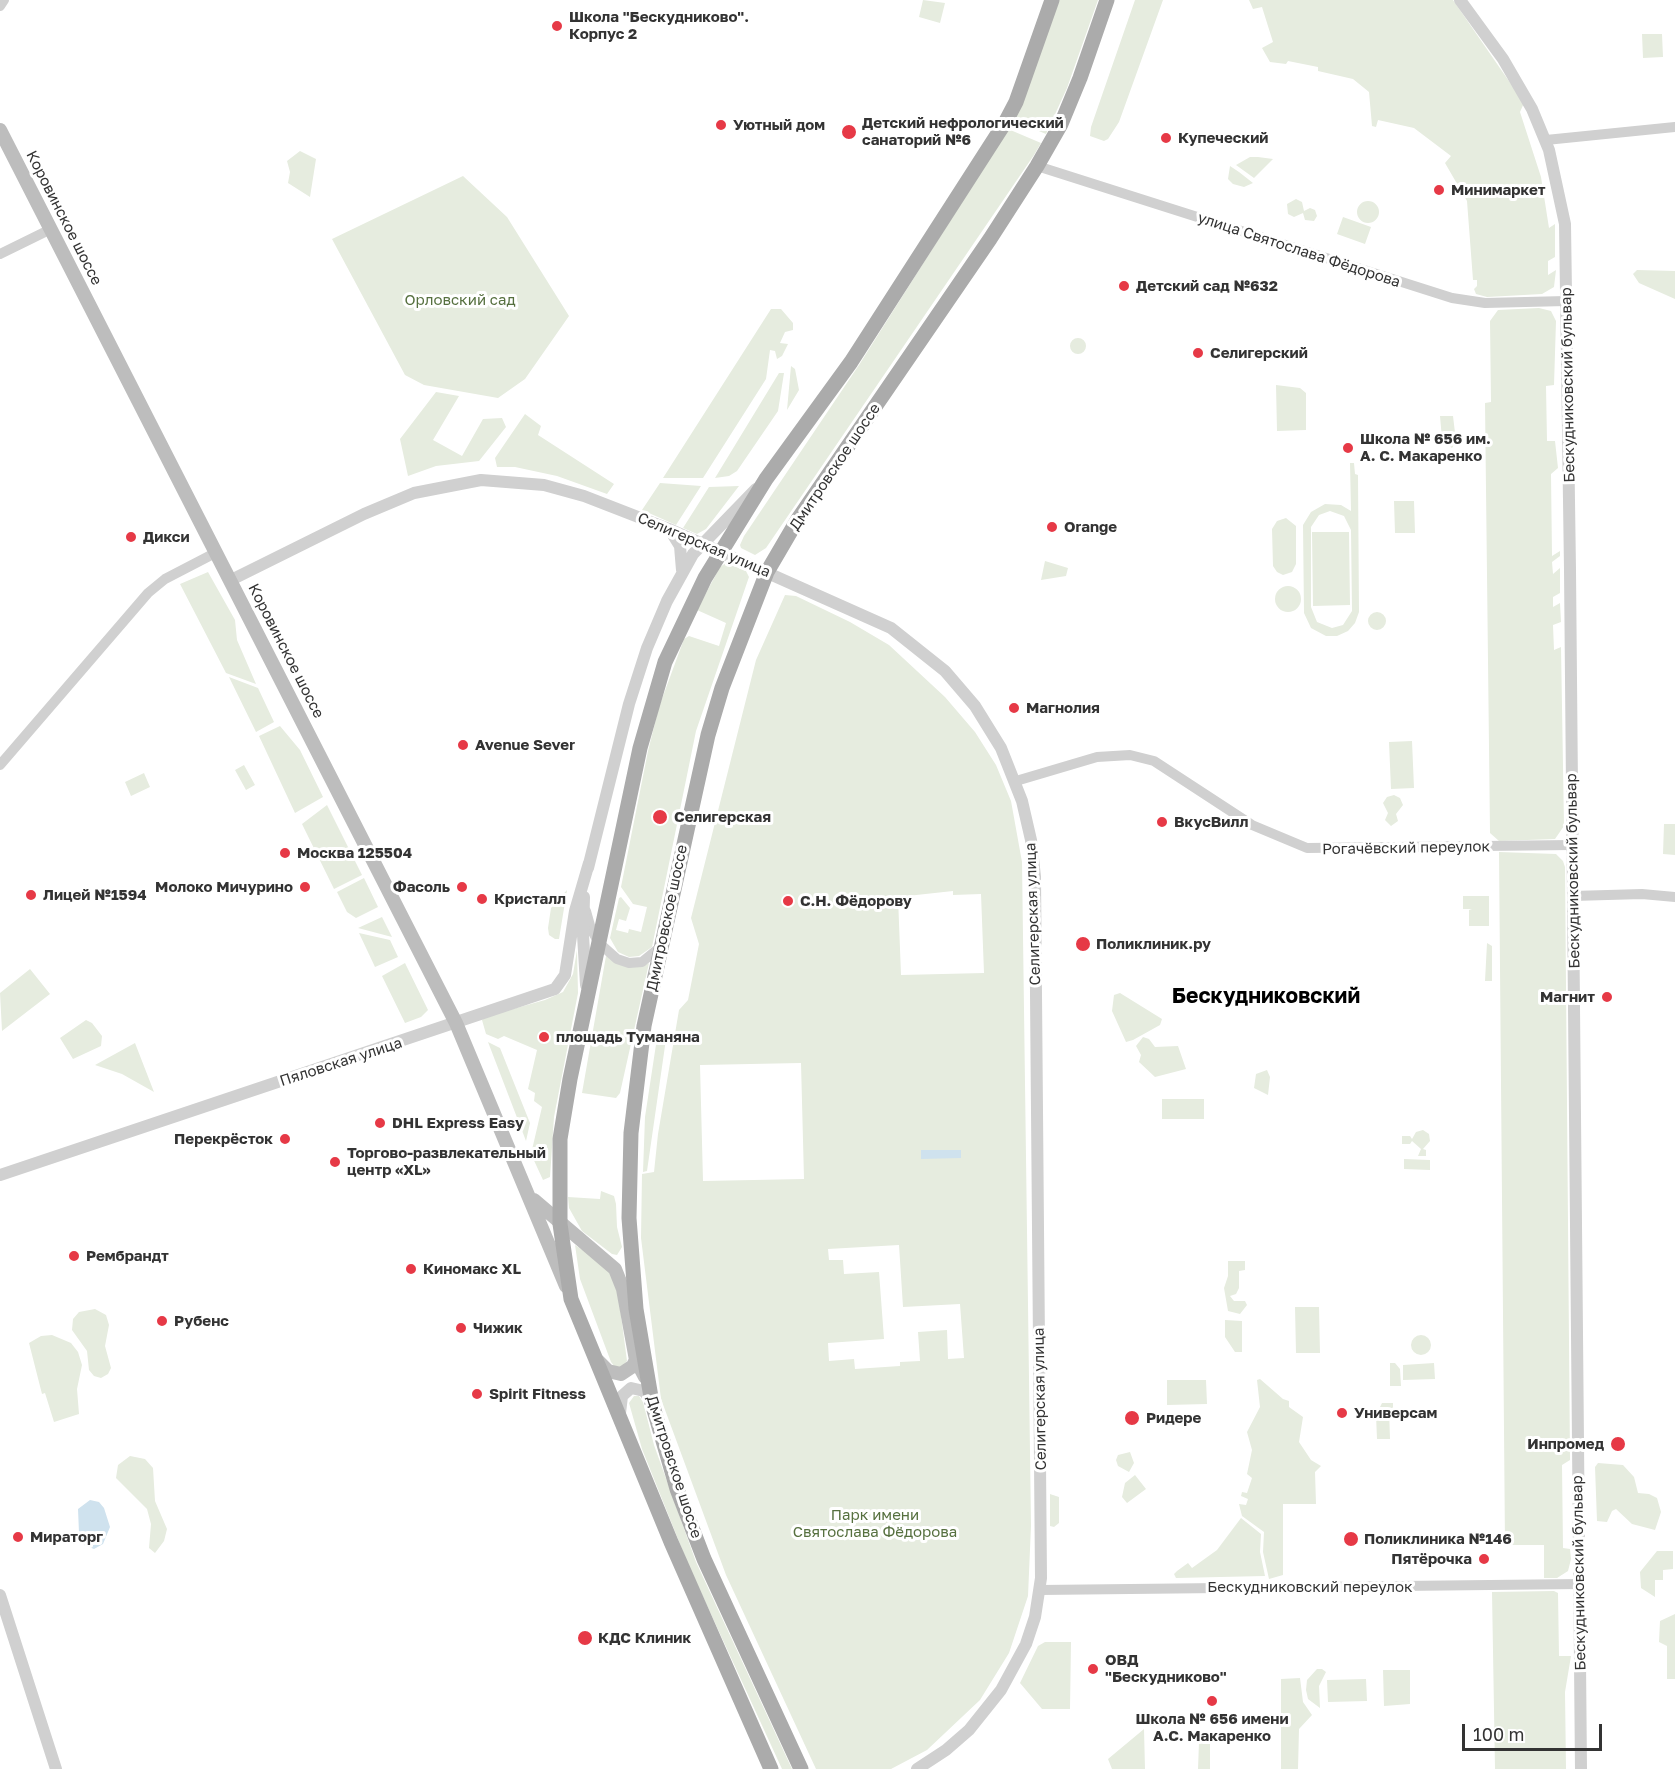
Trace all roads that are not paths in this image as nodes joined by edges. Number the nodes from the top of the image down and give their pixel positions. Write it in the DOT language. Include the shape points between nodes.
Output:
graph roads {
  1 [pos="4,0"];
  2 [pos="1052,0"];
  3 [pos="1107,0"];
  4 [pos="1460,0"];
  5 [pos="0,6"];
  6 [pos="1675,128"];
  7 [pos="0,130"];
  8 [pos="1546,140"];
  9 [pos="1037,166"];
  10 [pos="51,229"];
  11 [pos="0,254"];
  12 [pos="1566,301"];
  13 [pos="766,479"];
  14 [pos="669,529"];
  15 [pos="702,544"];
  16 [pos="217,552"];
  17 [pos="721,552"];
  18 [pos="682,571"];
  19 [pos="767,572"];
  20 [pos="231,580"];
  21 [pos="0,765"];
  22 [pos="1016,781"];
  23 [pos="1572,845"];
  24 [pos="589,863"];
  25 [pos="1573,896"];
  26 [pos="1675,897"];
  27 [pos="584,902"];
  28 [pos="663,939"];
  29 [pos="599,943"];
  30 [pos="586,1010"];
  31 [pos="456,1023"];
  32 [pos="0,1175"];
  33 [pos="529,1193"];
  34 [pos="560,1224"];
  35 [pos="571,1299"];
  36 [pos="638,1353"];
  37 [pos="598,1361"];
  38 [pos="651,1403"];
  39 [pos="621,1419"];
  40 [pos="1580,1584"];
  41 [pos="1040,1590"];
  42 [pos="0,1594"];
  43 [pos="56,1769"];
  44 [pos="771,1769"];
  45 [pos="801,1769"];
  46 [pos="917,1769"];
  47 [pos="1581,1769"];
  1 -- 5 [label="street"];
  2 -- 13 [label="main road, Дмитровское шоссе" via="1006,121 851,362"];
  3 -- 9 [label="main road, Дмитровское шоссе" via="1065,115"];
  4 -- 8 [label="street, Бескудниковский бульвар" via="1518,83"];
  6 -- 8 [label="street"];
  7 -- 10 [label="main road, Коровинское шоссе"];
  8 -- 12 [label="street, Бескудниковский бульвар" via="1565,224"];
  9 -- 12 [label="street, улица Святослава Фёдорова" via="1452,298 1485,303"];
  9 -- 19 [label="main road, Дмитровское шоссе" via="798,519"];
  10 -- 11 [label="street"];
  10 -- 16 [label="main road, Коровинское шоссе"];
  12 -- 23 [label="street, Бескудниковский бульвар"];
  13 -- 15 [label="street"];
  13 -- 17 [label="main road, Дмитровское шоссе"];
  14 -- 15 [label="street, Селигерская улица"];
  14 -- 18 [label="street" via="680,546"];
  14 -- 20 [label="street, Селигерская улица" via="564,490 523,482 464,481 414,493 364,514"];
  15 -- 17 [label="street, Селигерская улица"];
  15 -- 18 [label="street"];
  16 -- 20 [label="main road, Коровинское шоссе"];
  16 -- 21 [label="street" via="148,592"];
  17 -- 19 [label="street, Селигерская улица"];
  17 -- 29 [label="main road, Дмитровское шоссе" via="687,610 648,711"];
  18 -- 24 [label="street" via="647,648 629,704"];
  19 -- 22 [label="street, Селигерская улица" via="891,627 931,658 975,706"];
  19 -- 28 [label="main road, Дмитровское шоссе" via="708,735"];
  20 -- 31 [label="main road, Коровинское шоссе"];
  22 -- 23 [label="street, Рогачёвский переулок" via="1097,757 1139,756 1154,761 1252,825 1307,848"];
  22 -- 41 [label="street, Селигерская улица" via="1031,840 1035,877"];
  23 -- 25 [label="street, Бескудниковский бульвар"];
  24 -- 27 [label="street"];
  24 -- 31 [label="street, Пяловская улица" via="575,910 561,984 543,996 489,1009"];
  25 -- 26 [label="street"];
  25 -- 40 [label="street, Бескудниковский бульвар"];
  27 -- 29 [label="street"];
  27 -- 30 [label="street"];
  28 -- 29 [label="street" via="654,955 636,963 617,959"];
  28 -- 36 [label="main road, Дмитровское шоссе" via="642,1037 631,1133 630,1244"];
  29 -- 30 [label="main road, Дмитровское шоссе"];
  30 -- 34 [label="main road, Дмитровское шоссе" via="560,1139"];
  31 -- 32 [label="street, Пяловская улица"];
  31 -- 33 [label="main road, Коровинское шоссе"];
  33 -- 34 [label="main road, Коровинское шоссе"];
  33 -- 35 [label="main road, Коровинское шоссе"];
  34 -- 35 [label="main road, Дмитровское шоссе"];
  34 -- 36 [label="main road, Дмитровское шоссе" via="615,1269"];
  35 -- 37 [label="main road, Дмитровское шоссе"];
  36 -- 37 [label="main road" via="628,1371 618,1375"];
  36 -- 38 [label="main road, Дмитровское шоссе"];
  37 -- 39 [label="main road, Дмитровское шоссе"];
  38 -- 39 [label="street" via="640,1389 627,1389 619,1404"];
  38 -- 45 [label="main road, Дмитровское шоссе" via="677,1489 704,1559"];
  39 -- 44 [label="main road, Дмитровское шоссе"];
  40 -- 41 [label="street, Бескудниковский переулок"];
  40 -- 47 [label="street, Бескудниковский бульвар"];
  41 -- 46 [label="street, Селигерская улица" via="1026,1644 994,1701 956,1742"];
  42 -- 43 [label="street"];
}
